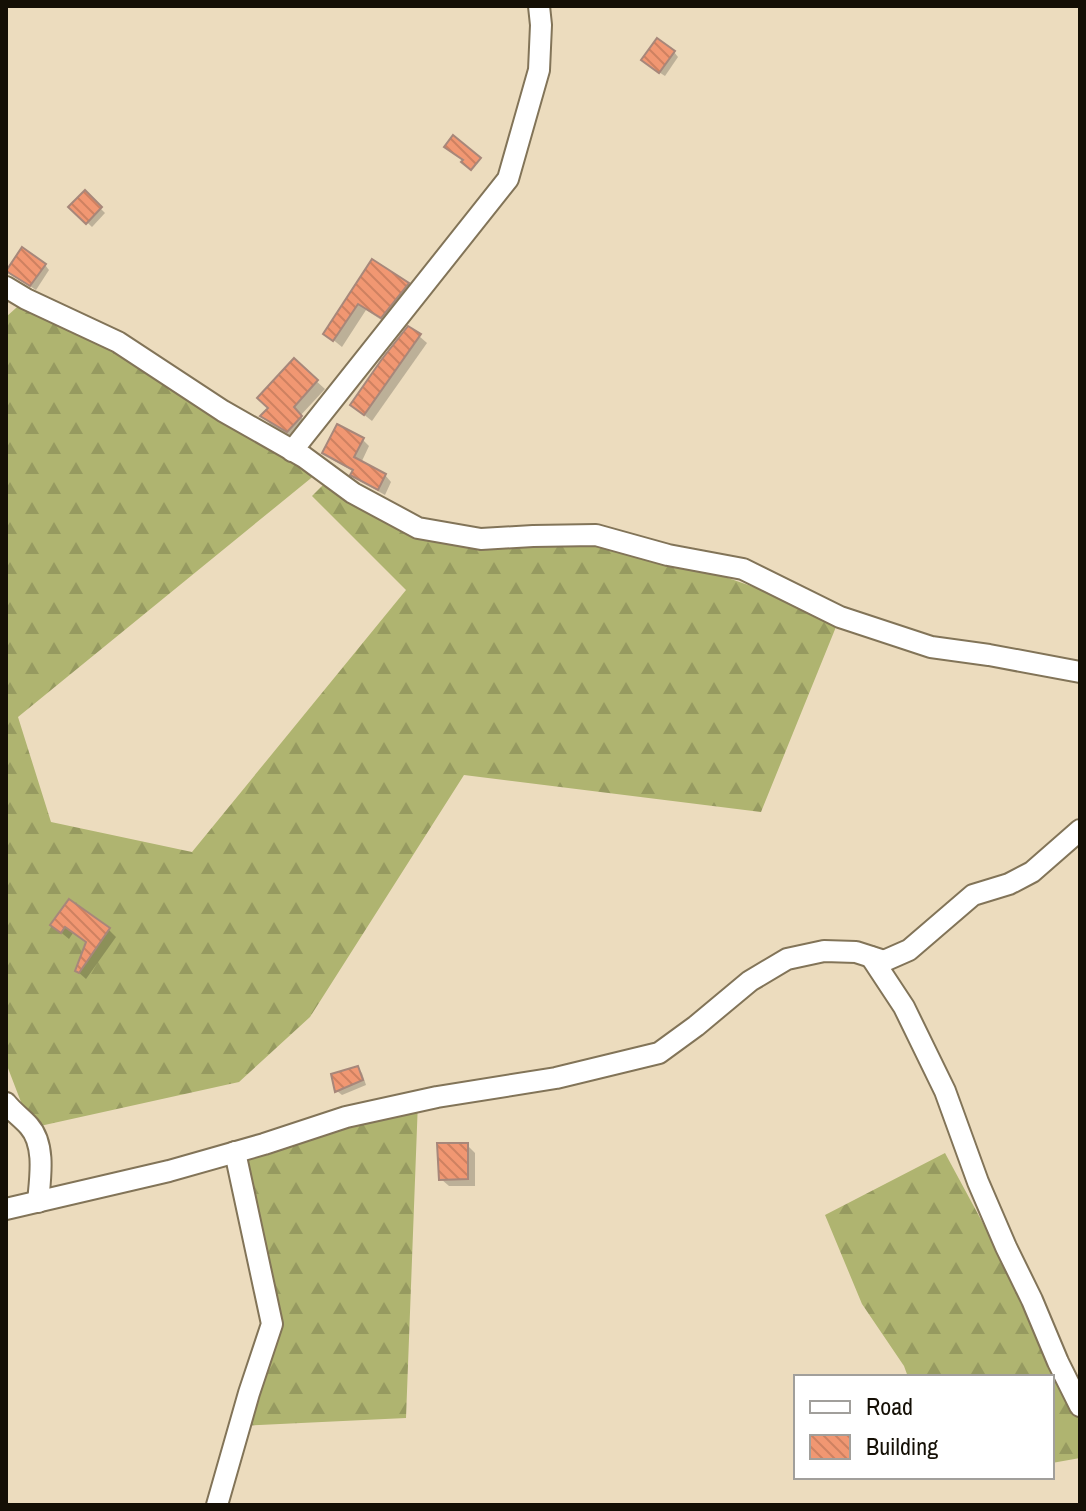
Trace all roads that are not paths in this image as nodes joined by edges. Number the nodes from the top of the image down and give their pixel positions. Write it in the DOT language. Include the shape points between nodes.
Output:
graph roads {
  1 [pos="539,6"];
  2 [pos="9,292"];
  3 [pos="292,451"];
  4 [pos="1080,672"];
  5 [pos="1080,830"];
  6 [pos="871,957"];
  7 [pos="6,1103"];
  8 [pos="235,1152"];
  9 [pos="38,1202"];
  10 [pos="6,1209"];
  11 [pos="1080,1406"];
  12 [pos="217,1505"];
  1 -- 3 [label="street" via="539,70 508,179"];
  2 -- 3 [label="street" via="118,342"];
  3 -- 4 [label="street" via="353,493 418,528 481,539 596,535 743,569 840,617 931,647"];
  5 -- 6 [label="street" via="1032,872 973,895 909,950 884,961"];
  6 -- 8 [label="street" via="824,951 787,959 750,981 659,1053 346,1117"];
  6 -- 11 [label="street" via="904,1007 945,1091 978,1182"];
  7 -- 9 [label="street" via="31,1128 39,1148"];
  8 -- 9 [label="street"];
  8 -- 12 [label="street" via="272,1324"];
  9 -- 10 [label="street"];
}
